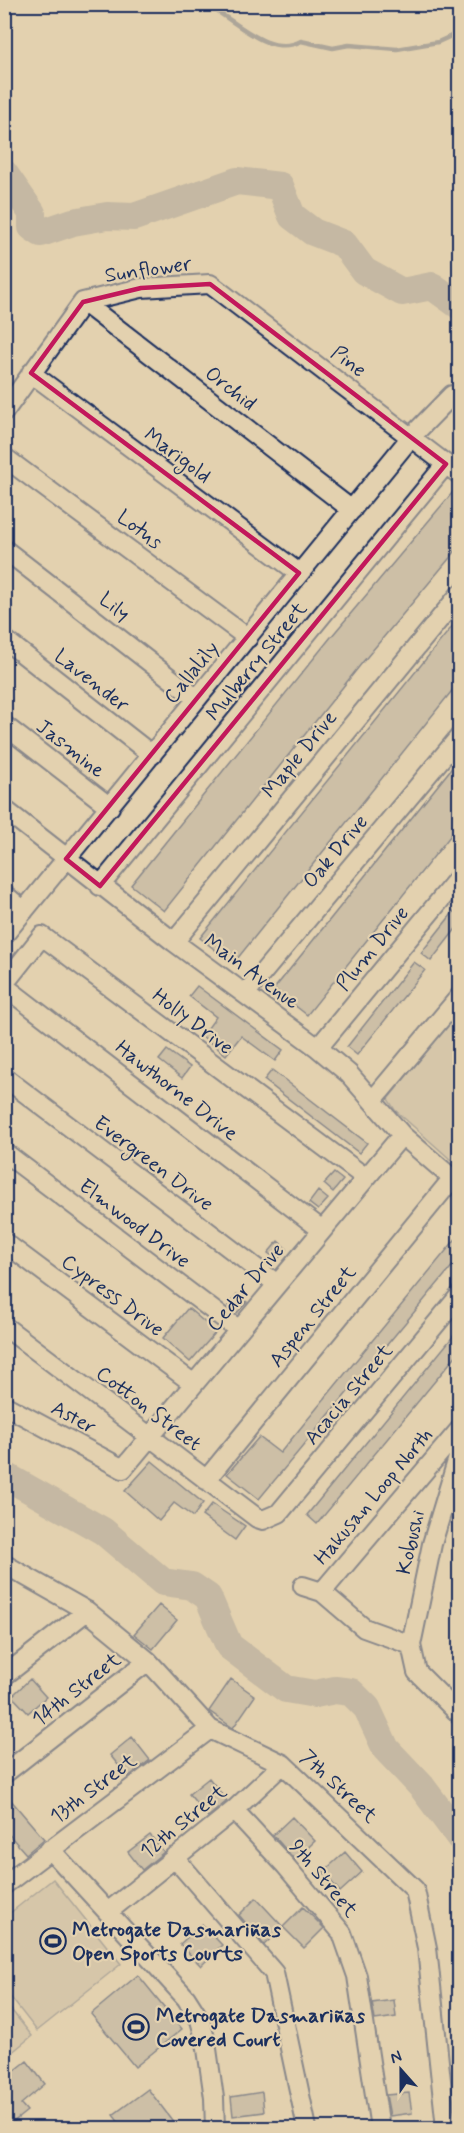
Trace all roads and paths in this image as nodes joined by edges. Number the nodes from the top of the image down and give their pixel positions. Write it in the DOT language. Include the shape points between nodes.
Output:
graph roads {
  1 [pos="210,284"];
  2 [pos="83,303"];
  3 [pos="31,373"];
  4 [pos="459,396"];
  5 [pos="4,412"];
  6 [pos="411,437"];
  7 [pos="4,457"];
  8 [pos="453,469"];
  9 [pos="352,510"];
  10 [pos="4,549"];
  11 [pos="299,573"];
  12 [pos="459,594"];
  13 [pos="248,638"];
  14 [pos="4,639"];
  15 [pos="197,699"];
  16 [pos="4,725"];
  17 [pos="459,736"];
  18 [pos="152,755"];
  19 [pos="110,807"];
  20 [pos="4,808"];
  21 [pos="66,860"];
  22 [pos="459,876"];
  23 [pos="100,886"];
  24 [pos="4,894"];
  25 [pos="24,911"];
  26 [pos="4,934"];
  27 [pos="174,942"];
  28 [pos="4,985"];
  29 [pos="245,994"];
  30 [pos="459,996"];
  31 [pos="318,1048"];
  32 [pos="4,1077"];
  33 [pos="373,1100"];
  34 [pos="402,1135"];
  35 [pos="4,1152"];
  36 [pos="366,1178"];
  37 [pos="456,1182"];
  38 [pos="322,1230"];
  39 [pos="4,1242"];
  40 [pos="277,1284"];
  41 [pos="459,1295"];
  42 [pos="4,1326"];
  43 [pos="239,1330"];
  44 [pos="194,1384"];
  45 [pos="4,1405"];
  46 [pos="459,1429"];
  47 [pos="149,1437"];
  48 [pos="459,1451"];
  49 [pos="123,1469"];
  50 [pos="206,1480"];
  51 [pos="269,1520"];
  52 [pos="8,1570"];
  53 [pos="303,1586"];
  54 [pos="322,1592"];
  55 [pos="87,1611"];
  56 [pos="411,1646"];
  57 [pos="148,1661"];
  58 [pos="4,1676"];
  59 [pos="459,1714"];
  60 [pos="210,1729"];
  61 [pos="283,1764"];
  62 [pos="4,1774"];
  63 [pos="234,1810"];
  64 [pos="50,1849"];
  65 [pos="174,1857"];
  66 [pos="4,1885"];
  67 [pos="109,1911"];
  68 [pos="214,2128"];
  69 [pos="307,2128"];
  70 [pos="380,2128"];
  71 [pos="446,2128"];
  1 -- 2 [label="street, Sunflower" via="141,288"];
  1 -- 6 [label="street, Pine"];
  2 -- 3 [label="street, Sunflower"];
  2 -- 9 [label="street, Orchid"];
  3 -- 5 [label="street, Sunflower"];
  3 -- 11 [label="street, Marigold"];
  4 -- 6 [label="street, Callalily" via="452,395"];
  6 -- 8 [label="street, Pine"];
  6 -- 9 [label="street, Callalily"];
  7 -- 13 [label="street, Lotus"];
  8 -- 23 [label="street, Mulberry Street"];
  9 -- 11 [label="street, Callalily"];
  10 -- 15 [label="street, Lily"];
  11 -- 13 [label="street, Callalily"];
  12 -- 27 [label="street, Maple Drive"];
  13 -- 15 [label="street, Callalily"];
  14 -- 18 [label="street, Lavender"];
  15 -- 18 [label="street, Callalily"];
  16 -- 19 [label="street, Jasmine"];
  17 -- 29 [label="street, Oak Drive"];
  18 -- 19 [label="street, Callalily"];
  19 -- 21 [label="street, Callalily"];
  20 -- 21 [label="street, Main Avenue"];
  21 -- 23 [label="street, Main Avenue"];
  21 -- 25 [label="street, Callalily"];
  22 -- 31 [label="street, Plum Drive"];
  23 -- 27 [label="street, Main Avenue"];
  24 -- 25 [label="street"];
  25 -- 26 [label="street, Callalily"];
  27 -- 29 [label="street, Main Avenue"];
  28 -- 36 [label="street, Holly Drive" via="42,936"];
  28 -- 38 [label="street, Hawthorne Drive"];
  29 -- 31 [label="street, Main Avenue"];
  30 -- 33 [label="street"];
  31 -- 33 [label="street, Main Avenue"];
  32 -- 40 [label="street, Evergreen Drive"];
  33 -- 34 [label="street, Main Avenue"];
  34 -- 36 [label="street, Cedar Drive"];
  34 -- 37 [label="street, Main Avenue"];
  35 -- 43 [label="street, Elmwood Drive"];
  36 -- 38 [label="street, Cedar Drive"];
  37 -- 50 [label="street, Aspen Street"];
  38 -- 40 [label="street, Cedar Drive"];
  39 -- 44 [label="street, Cypress Drive"];
  40 -- 43 [label="street, Cedar Drive"];
  41 -- 51 [label="street, Acacia Street" via="279,1513"];
  42 -- 47 [label="street, Cotton Street"];
  43 -- 44 [label="street, Cedar Drive"];
  44 -- 47 [label="street, Cedar Drive"];
  45 -- 49 [label="street, Aster"];
  46 -- 54 [label="street, Hakusan Loop North"];
  47 -- 49 [label="street, Cedar Drive"];
  47 -- 50 [label="street, Cotton Street"];
  48 -- 56 [label="street, Kobushi" via="434,1533"];
  50 -- 51 [label="street, Cotton Street" via="257,1518"];
  52 -- 55 [label="street, 7th Street"];
  53 -- 54 [label="street"];
  54 -- 56 [label="street" via="364,1628"];
  55 -- 57 [label="street, 7th Street"];
  55 -- 58 [label="street"];
  56 -- 59 [label="street" via="417,1672"];
  57 -- 60 [label="street, 7th Street"];
  57 -- 62 [label="street, 14th Street"];
  60 -- 61 [label="street, 7th Street"];
  60 -- 64 [label="street, 13th Street"];
  61 -- 63 [label="street, 12th Street"];
  61 -- 71 [label="street, 7th Street" via="415,1890 427,1948"];
  63 -- 65 [label="street, 12th Street"];
  63 -- 70 [label="street, 9th Street" via="342,1934 357,1976"];
  64 -- 66 [label="street, 13th Street"];
  64 -- 67 [label="street"];
  65 -- 67 [label="street, 12th Street"];
  65 -- 69 [label="street" via="274,1973"];
  67 -- 68 [label="street" via="186,1998 200,2020 214,2098"];
}
